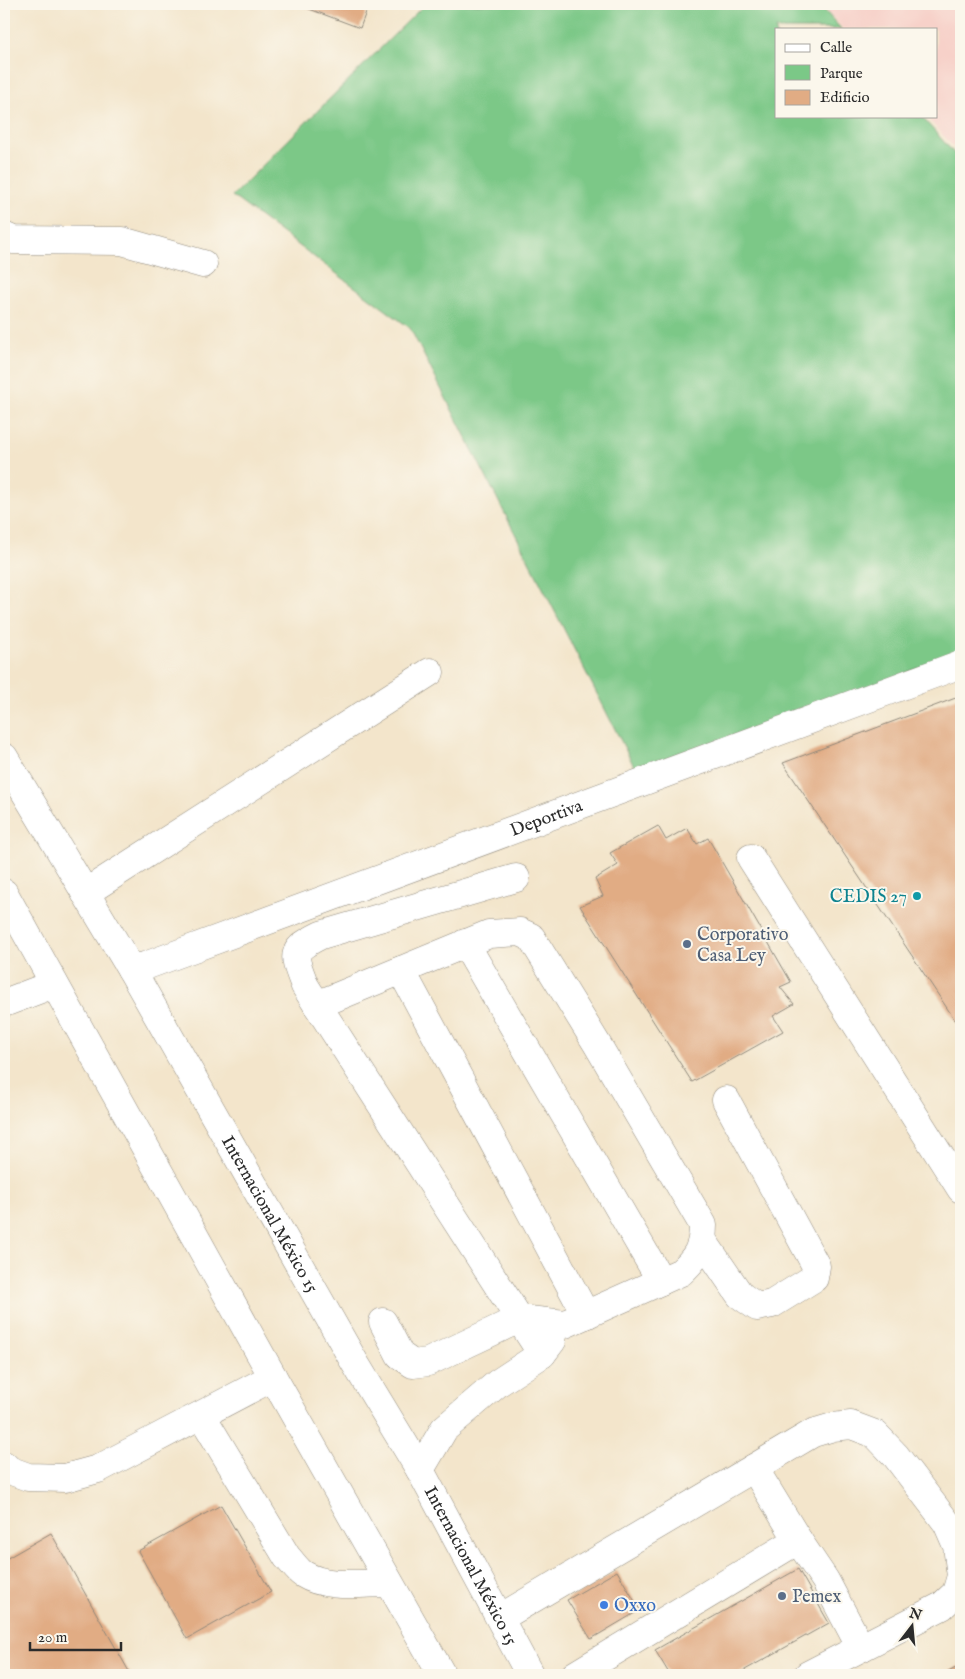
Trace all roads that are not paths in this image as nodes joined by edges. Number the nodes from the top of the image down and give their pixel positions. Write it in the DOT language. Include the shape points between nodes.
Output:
graph roads {
  1 [pos="4,236"];
  2 [pos="203,264"];
  3 [pos="961,664"];
  4 [pos="430,672"];
  5 [pos="4,757"];
  6 [pos="751,858"];
  7 [pos="516,878"];
  8 [pos="85,892"];
  9 [pos="4,893"];
  10 [pos="465,943"];
  11 [pos="131,969"];
  12 [pos="402,970"];
  13 [pos="54,984"];
  14 [pos="4,1003"];
  15 [pos="317,1004"];
  16 [pos="726,1100"];
  17 [pos="961,1189"];
  18 [pos="703,1240"];
  19 [pos="661,1281"];
  20 [pos="576,1319"];
  21 [pos="519,1320"];
  22 [pos="383,1322"];
  23 [pos="542,1354"];
  24 [pos="273,1377"];
  25 [pos="202,1416"];
  26 [pos="4,1465"];
  27 [pos="754,1468"];
  28 [pos="420,1470"];
  29 [pos="798,1540"];
  30 [pos="389,1583"];
  31 [pos="500,1618"];
  32 [pos="861,1648"];
  33 [pos="442,1675"];
  34 [pos="530,1675"];
  35 [pos="575,1675"];
  36 [pos="808,1675"];
  1 -- 2 [label="main road" via="13,240 122,241"];
  3 -- 11 [label="main road, Deportiva"];
  4 -- 8 [label="main road"];
  5 -- 8 [label="main road, Internacional México 15"];
  6 -- 17 [label="main road"];
  7 -- 15 [label="main road" via="321,935 303,944 297,951 297,965"];
  8 -- 11 [label="main road, Internacional México 15"];
  9 -- 13 [label="main road"];
  10 -- 12 [label="main road"];
  10 -- 18 [label="main road" via="489,934 520,932 531,937 683,1189 703,1225"];
  10 -- 19 [label="main road"];
  11 -- 28 [label="main road, Internacional México 15" via="355,1363"];
  12 -- 15 [label="main road"];
  12 -- 20 [label="main road"];
  13 -- 14 [label="main road"];
  13 -- 24 [label="main road"];
  15 -- 21 [label="main road"];
  16 -- 18 [label="main road" via="816,1266 814,1278 772,1304 757,1307 740,1295"];
  18 -- 19 [label="main road" via="694,1260 681,1272"];
  19 -- 20 [label="main road"];
  20 -- 21 [label="main road"];
  20 -- 23 [label="main road"];
  21 -- 22 [label="main road" via="428,1362 412,1364 400,1355"];
  21 -- 23 [label="main road"];
  23 -- 28 [label="main road" via="498,1383 444,1429"];
  24 -- 25 [label="main road"];
  24 -- 30 [label="main road"];
  25 -- 26 [label="main road" via="98,1469 65,1478 28,1476 8,1470"];
  25 -- 30 [label="main road" via="287,1557 302,1573 319,1581 338,1584"];
  27 -- 29 [label="main road"];
  27 -- 31 [label="main road"];
  27 -- 32 [label="main road" via="813,1433 851,1425 875,1434 947,1523 957,1546 961,1576 956,1593 942,1606"];
  28 -- 31 [label="main road, Internacional México 15"];
  29 -- 32 [label="main road" via="825,1580"];
  29 -- 35 [label="main road"];
  30 -- 33 [label="main road"];
  31 -- 34 [label="main road, Internacional México 15"];
  32 -- 36 [label="main road"];
}
